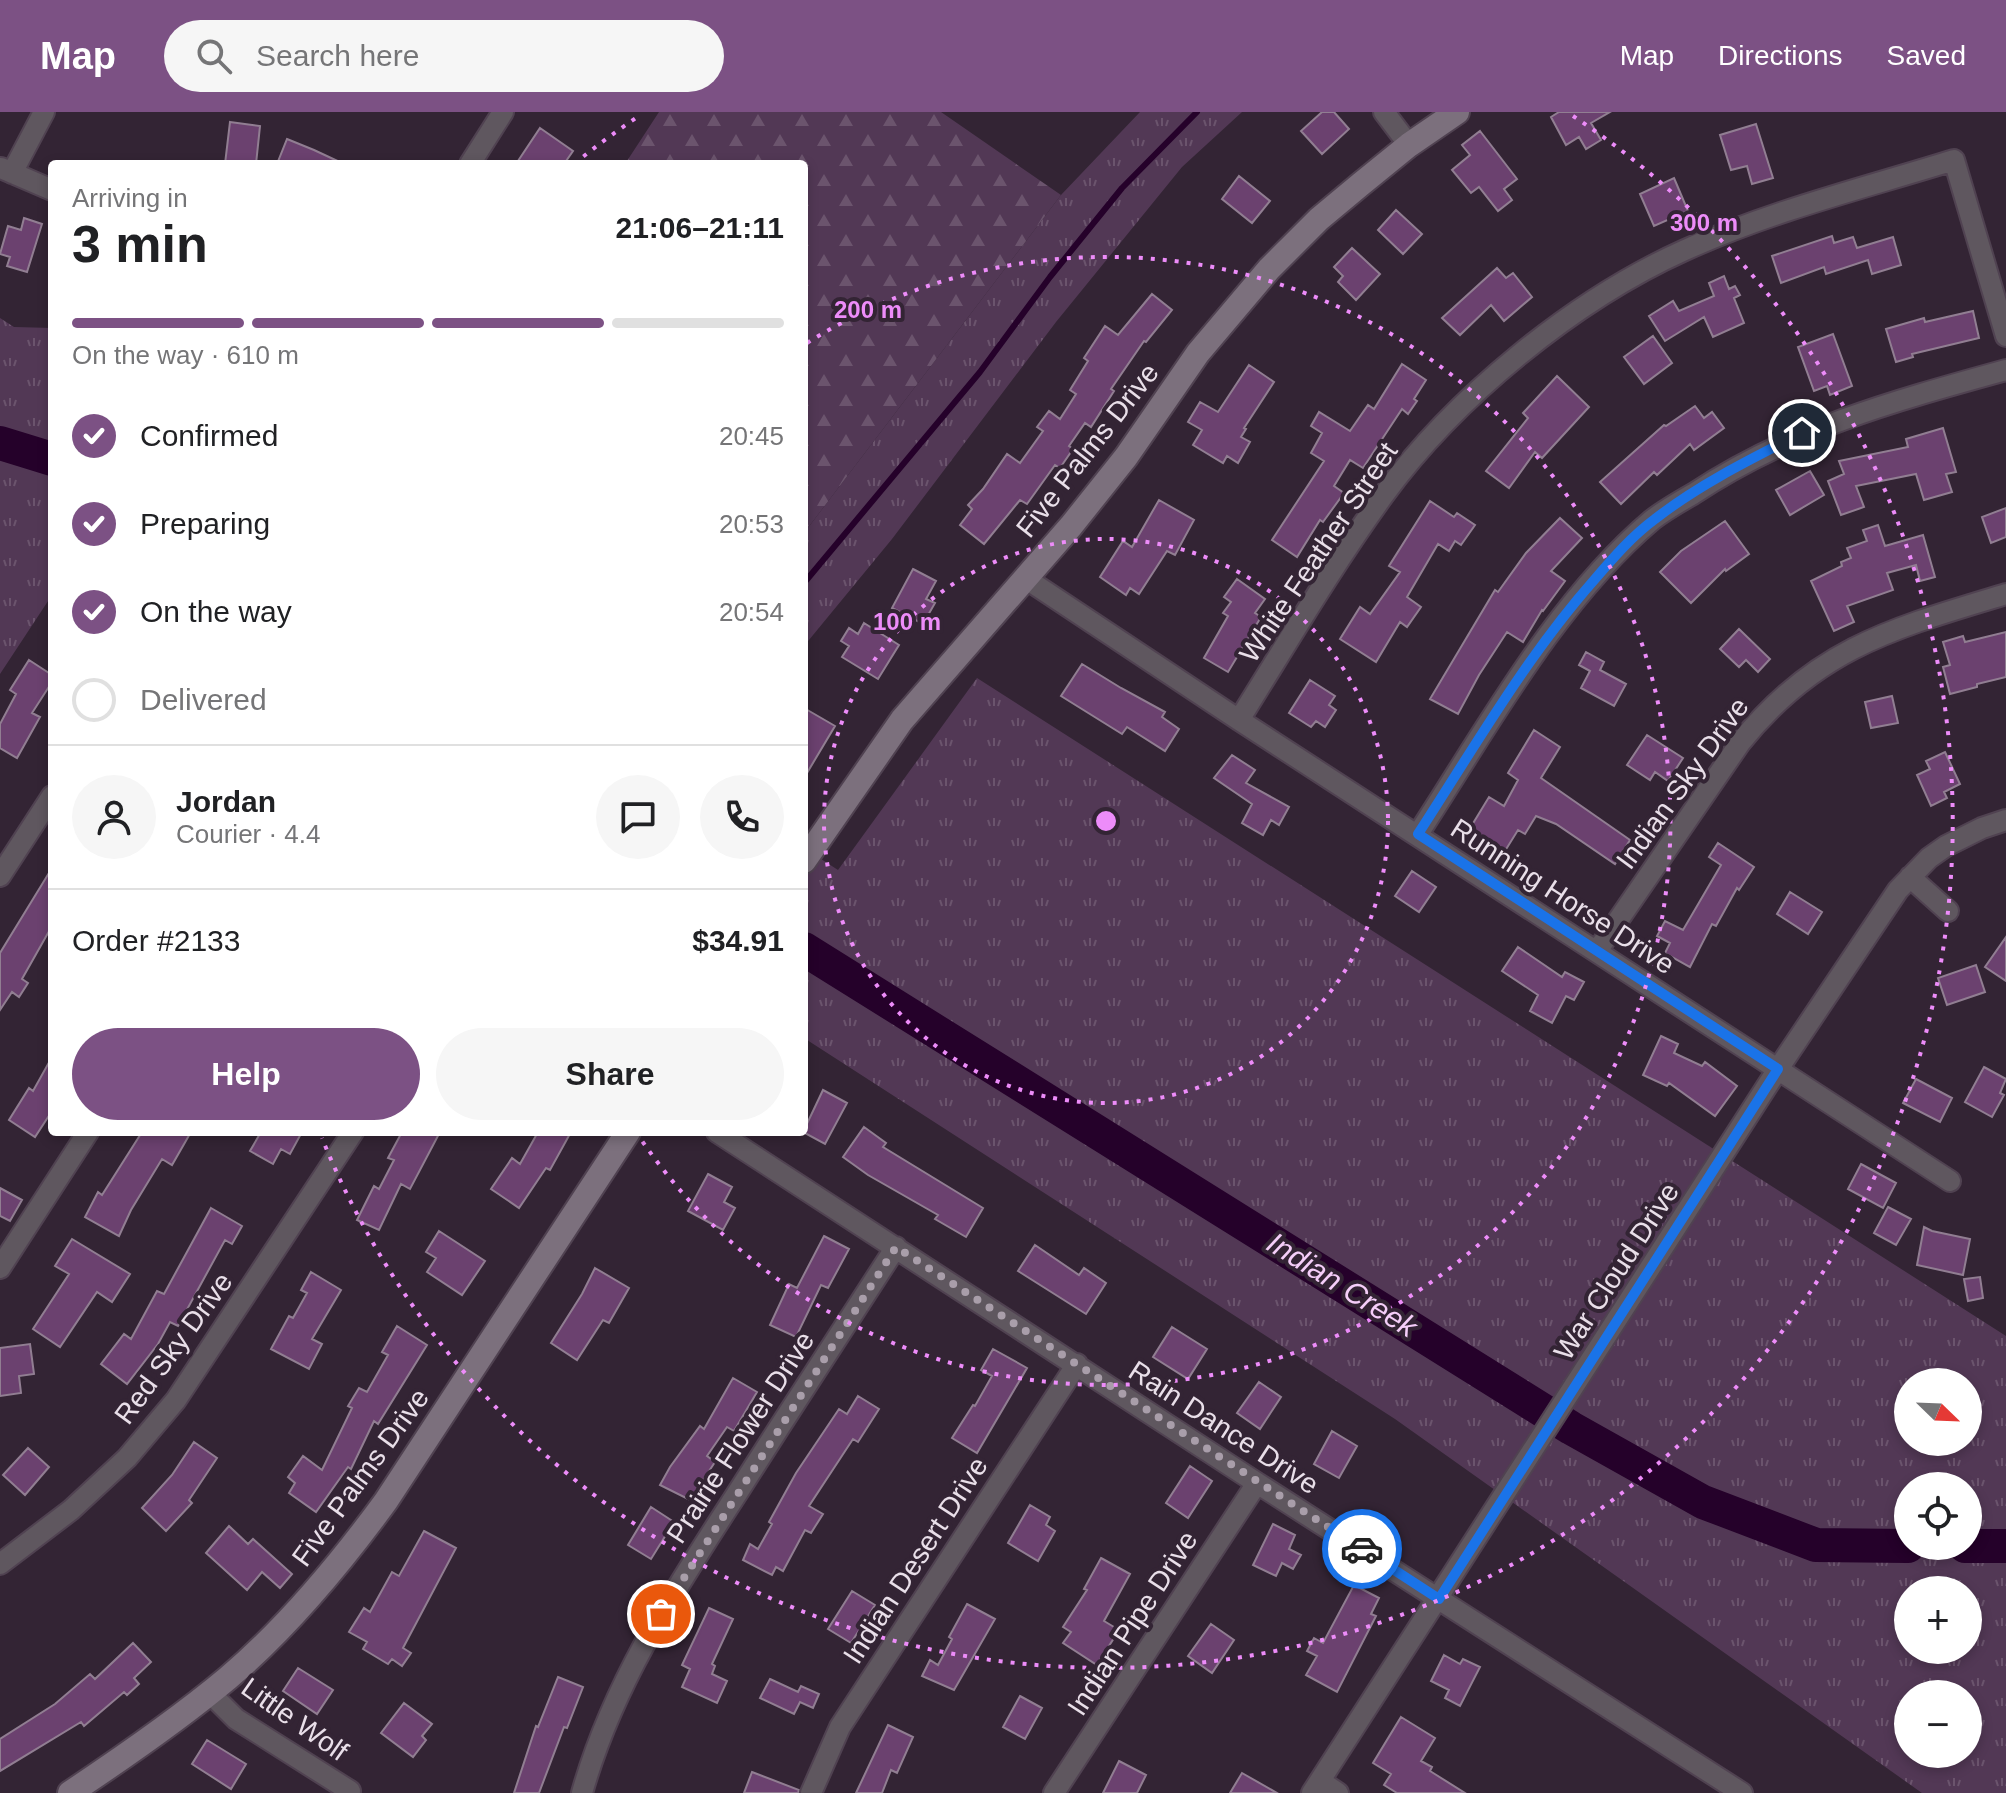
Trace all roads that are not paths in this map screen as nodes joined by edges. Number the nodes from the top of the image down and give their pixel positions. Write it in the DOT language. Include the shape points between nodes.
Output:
graph roads {
  1 [pos="44,112"];
  2 [pos="503,112"];
  3 [pos="1384,112"];
  4 [pos="1457,112"];
  5 [pos="1409,145"];
  6 [pos="473,160"];
  7 [pos="6,171"];
  8 [pos="48,188"];
  9 [pos="2006,336"];
  10 [pos="2006,370"];
  11 [pos="1025,578"];
  12 [pos="2006,594"];
  13 [pos="1239,720"];
  14 [pos="48,802"];
  15 [pos="2006,820"];
  16 [pos="1418,834"];
  17 [pos="808,855"];
  18 [pos="0,876"];
  19 [pos="1910,877"];
  20 [pos="1948,911"];
  21 [pos="1597,951"];
  22 [pos="1778,1069"];
  23 [pos="85,1136"];
  24 [pos="350,1136"];
  25 [pos="625,1136"];
  26 [pos="723,1136"];
  27 [pos="1950,1181"];
  28 [pos="896,1247"];
  29 [pos="0,1268"];
  30 [pos="1077,1364"];
  31 [pos="1257,1483"];
  32 [pos="0,1564"];
  33 [pos="1439,1599"];
  34 [pos="210,1693"];
  35 [pos="1316,1787"];
  36 [pos="350,1791"];
  37 [pos="70,1793"];
  38 [pos="582,1793"];
  39 [pos="811,1793"];
  40 [pos="1054,1793"];
  41 [pos="1338,1793"];
  42 [pos="1742,1793"];
  1 -- 7 [label="street"];
  2 -- 6 [label="street"];
  3 -- 5 [label="street"];
  4 -- 5 [label="street, Five Palms Drive"];
  5 -- 11 [label="street, Five Palms Drive" via="1319,219 1269,269 1198,353 1126,457"];
  7 -- 8 [label="street"];
  9 -- 13 [label="street, White Feather Street" via="1954,160 1768,217 1684,250 1615,286 1454,413 1385,494"];
  10 -- 16 [label="street" via="1802,433 1726,472 1653,519 1571,607"];
  11 -- 13 [label="street, Running Horse Drive"];
  11 -- 17 [label="street, Five Palms Drive" via="902,720"];
  12 -- 21 [label="street, Indian Sky Drive" via="1862,643 1795,684 1740,743"];
  13 -- 16 [label="street, Running Horse Drive"];
  14 -- 18 [label="street"];
  15 -- 19 [label="street, War Cloud Drive" via="1946,846"];
  16 -- 21 [label="street, Running Horse Drive"];
  19 -- 20 [label="street"];
  19 -- 22 [label="street, War Cloud Drive"];
  21 -- 22 [label="street, Running Horse Drive"];
  22 -- 27 [label="street, Running Horse Drive"];
  22 -- 33 [label="street, War Cloud Drive"];
  23 -- 29 [label="street"];
  24 -- 32 [label="street, Red Sky Drive" via="176,1400 127,1458 71,1510"];
  25 -- 34 [label="street, Five Palms Drive" via="352,1548 257,1652"];
  26 -- 28 [label="street, Rain Dance Drive"];
  28 -- 30 [label="street, Rain Dance Drive"];
  28 -- 38 [label="street, Prairie Flower Drive" via="635,1658"];
  30 -- 31 [label="street, Rain Dance Drive"];
  30 -- 39 [label="street, Indian Desert Drive" via="840,1727"];
  31 -- 33 [label="street, Rain Dance Drive"];
  31 -- 40 [label="street, Indian Pipe Drive"];
  33 -- 35 [label="street, War Cloud Drive"];
  33 -- 42 [label="street, Rain Dance Drive"];
  34 -- 36 [label="street, Little Wolf" via="236,1719"];
  34 -- 37 [label="street, Five Palms Drive"];
  35 -- 41 [label="street"];
}
